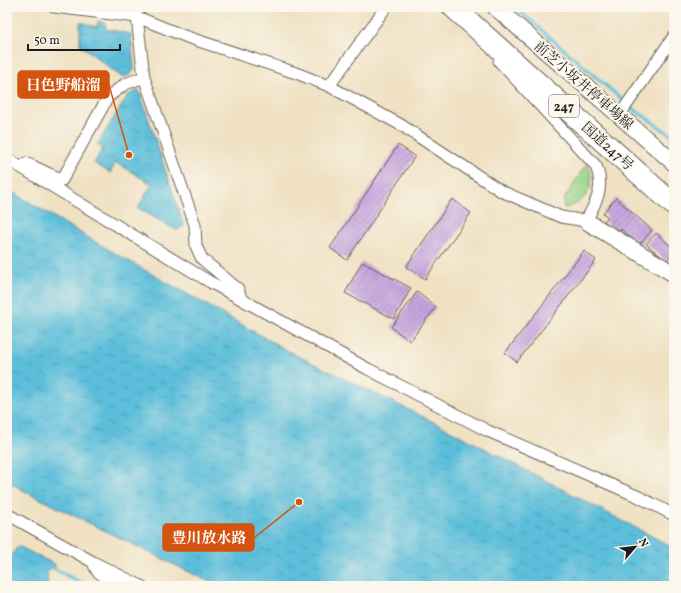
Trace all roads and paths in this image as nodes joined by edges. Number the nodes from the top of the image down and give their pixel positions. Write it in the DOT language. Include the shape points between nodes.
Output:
graph roads {
  1 [pos="54,7"];
  2 [pos="386,7"];
  3 [pos="495,7"];
  4 [pos="455,8"];
  5 [pos="121,11"];
  6 [pos="137,17"];
  7 [pos="674,36"];
  8 [pos="144,77"];
  9 [pos="329,86"];
  10 [pos="619,116"];
  11 [pos="11,162"];
  12 [pos="674,163"];
  13 [pos="674,205"];
  14 [pos="586,221"];
  15 [pos="674,274"];
  16 [pos="242,299"];
  17 [pos="7,514"];
  18 [pos="674,515"];
  19 [pos="93,562"];
  20 [pos="117,586"];
  21 [pos="141,586"];
  1 -- 5 [label="street"];
  2 -- 9 [label="street"];
  3 -- 10 [label="main road, 前芝小坂井停車場線"];
  4 -- 13 [label="highway, 国道247号 / 247"];
  4 -- 14 [label="street" via="460,24 503,65 596,166 600,186 596,202"];
  5 -- 6 [label="street"];
  6 -- 8 [label="street"];
  6 -- 9 [label="street"];
  7 -- 10 [label="street"];
  8 -- 11 [label="street" via="125,84 108,97 62,180 24,163"];
  8 -- 16 [label="street" via="195,225 196,246 202,259 238,289"];
  9 -- 14 [label="street" via="401,125 501,191 561,217"];
  10 -- 12 [label="main road, 前芝小坂井停車場線"];
  11 -- 16 [label="street"];
  14 -- 15 [label="main road"];
  16 -- 18 [label="street" via="469,422"];
  17 -- 19 [label="street"];
  19 -- 20 [label="street" via="97,571"];
  19 -- 21 [label="street"];
}
